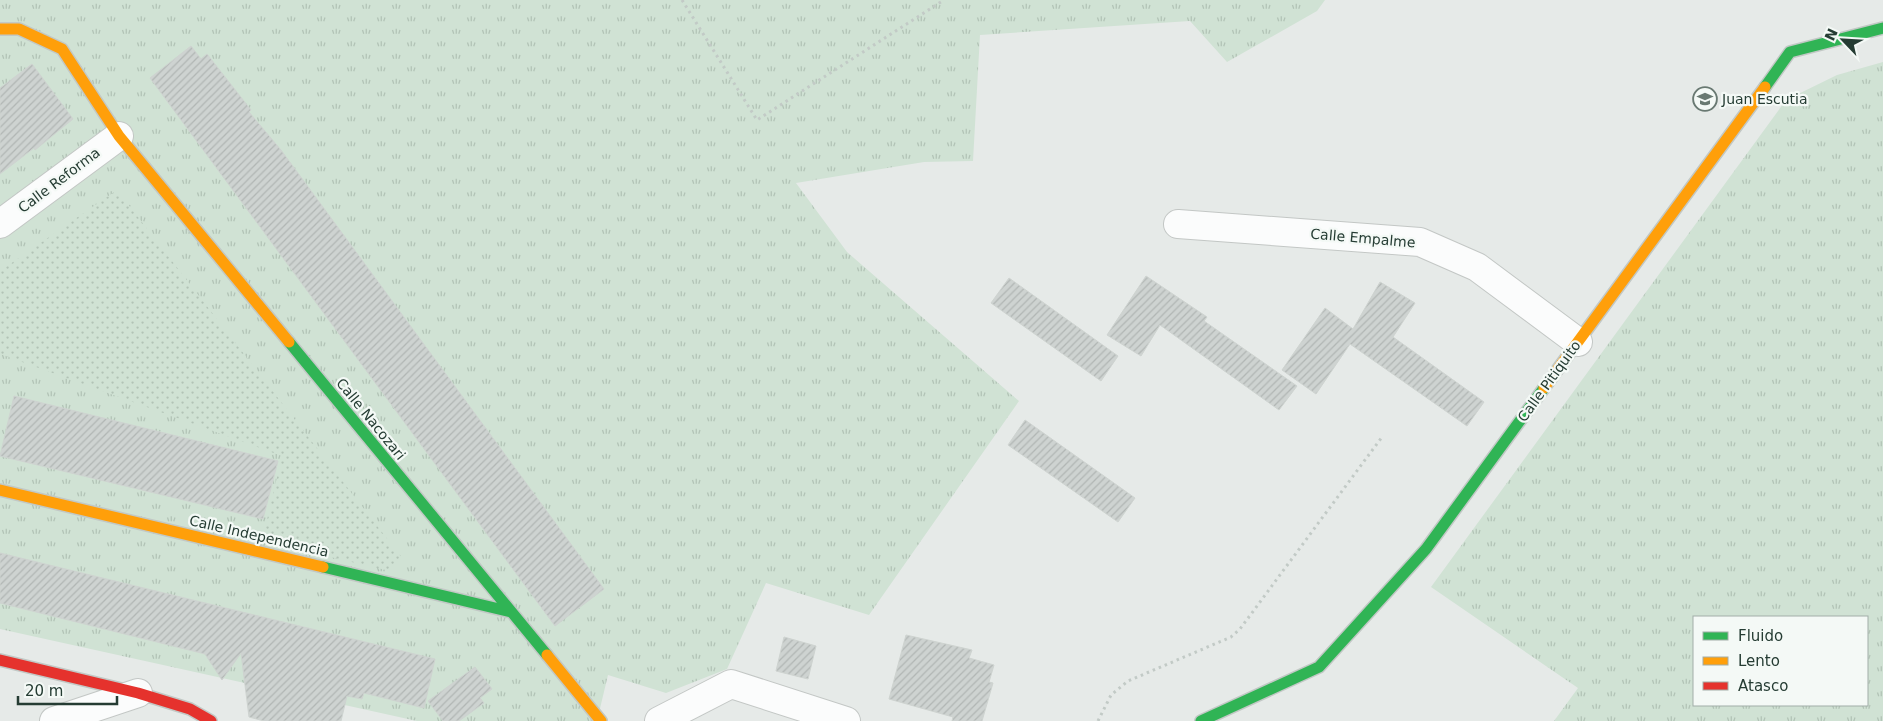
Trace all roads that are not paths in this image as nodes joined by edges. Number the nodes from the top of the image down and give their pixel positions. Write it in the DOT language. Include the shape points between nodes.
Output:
graph roads {
  1 [pos="0,29"];
  2 [pos="1879,29"];
  3 [pos="119,136"];
  4 [pos="0,224"];
  5 [pos="1178,224"];
  6 [pos="1578,342"];
  7 [pos="0,490"];
  8 [pos="511,612"];
  9 [pos="0,660"];
  10 [pos="138,694"];
  11 [pos="54,721"];
  12 [pos="211,721"];
  13 [pos="601,721"];
  14 [pos="658,721"];
  15 [pos="846,721"];
  16 [pos="1201,721"];
  1 -- 3 [label="street, Calle Nacozari" via="19,29 62,49"];
  2 -- 6 [label="street, Calle Pitiquito" via="1790,52"];
  3 -- 4 [label="street, Calle Reforma"];
  3 -- 8 [label="street, Calle Nacozari"];
  5 -- 6 [label="street, Calle Empalme" via="1420,242 1477,267"];
  6 -- 16 [label="street, Calle Pitiquito" via="1426,549 1319,667"];
  7 -- 8 [label="street, Calle Independencia"];
  8 -- 13 [label="street, Calle Nacozari"];
  9 -- 10 [label="street"];
  10 -- 11 [label="street"];
  10 -- 12 [label="street" via="190,709"];
  14 -- 15 [label="street" via="731,684"];
}
